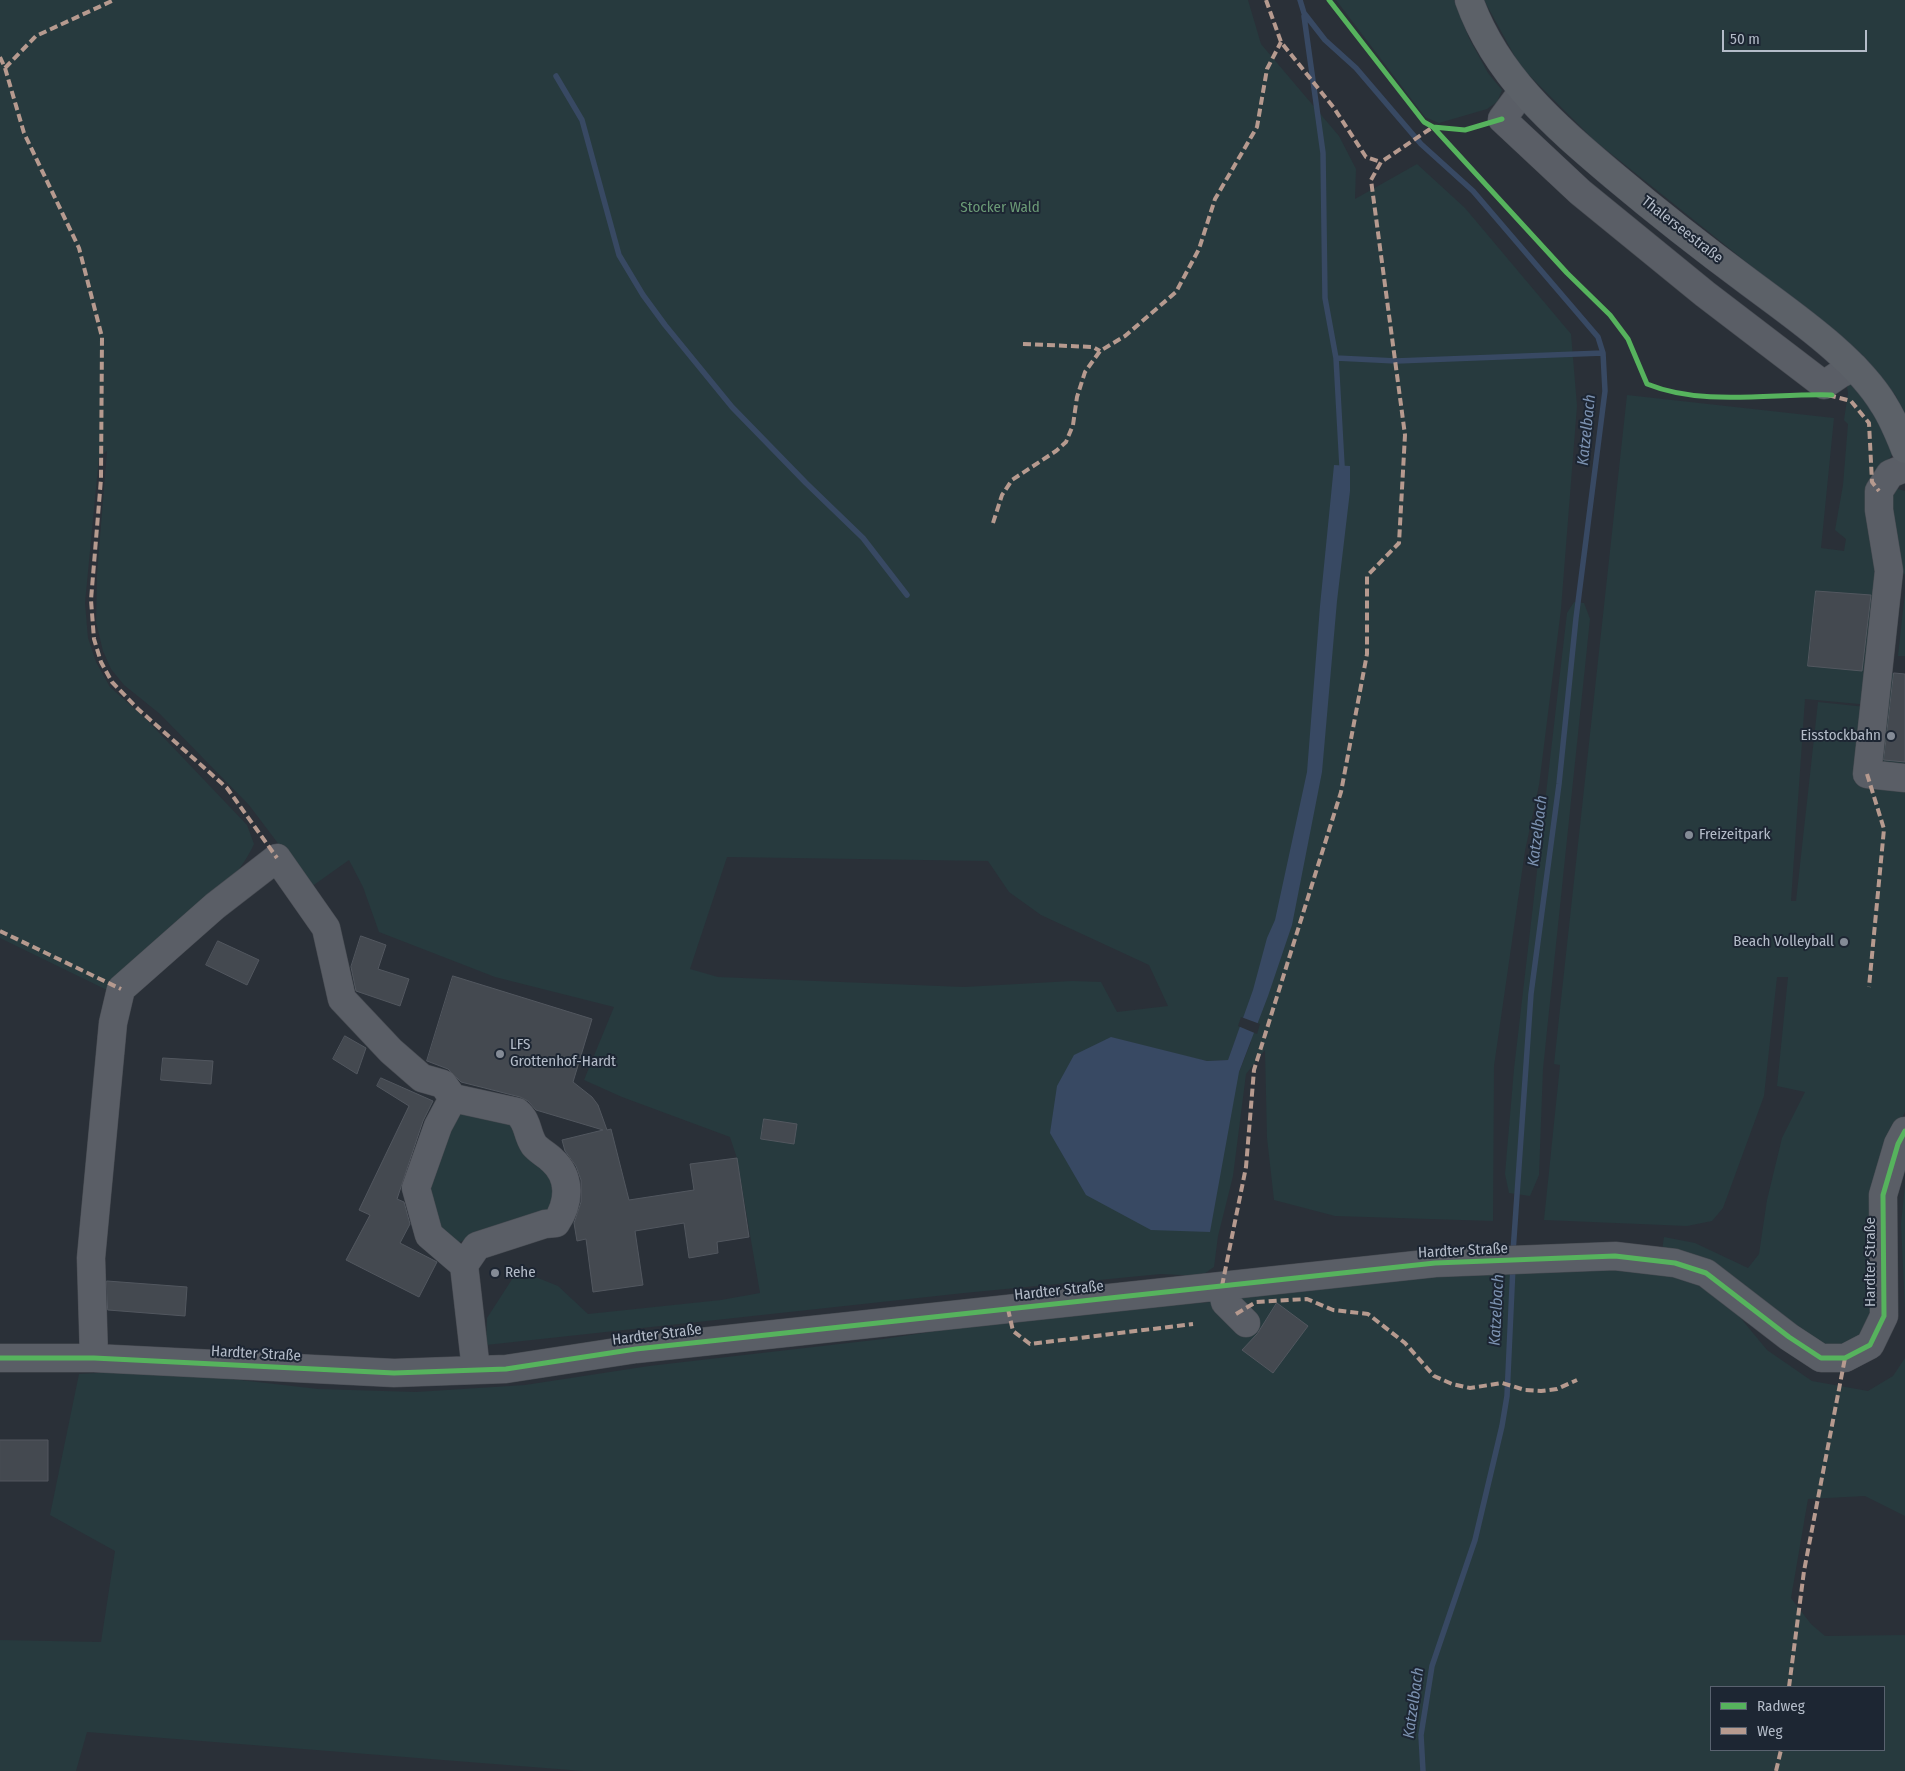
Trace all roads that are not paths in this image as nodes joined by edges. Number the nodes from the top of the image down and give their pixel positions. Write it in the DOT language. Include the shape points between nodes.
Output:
graph roads {
  1 [pos="1469,0"];
  2 [pos="1522,92"];
  3 [pos="1854,367"];
  4 [pos="1905,449"];
  5 [pos="1905,468"];
  6 [pos="1905,778"];
  7 [pos="453,1098"];
  8 [pos="1905,1131"];
  9 [pos="464,1265"];
  10 [pos="1222,1286"];
  11 [pos="1246,1323"];
  12 [pos="0,1358"];
  13 [pos="94,1358"];
  14 [pos="476,1370"];
  1 -- 2 [label="main road, Thalerseestraße" via="1494,52"];
  2 -- 3 [label="main road, Thalerseestraße" via="1567,136 1676,228 1792,314"];
  2 -- 3 [label="street" via="1502,119 1580,192 1824,385"];
  3 -- 4 [label="main road, Thalerseestraße" via="1884,404"];
  5 -- 6 [label="street" via="1890,474 1879,491 1889,571 1867,774"];
  7 -- 9 [label="street" via="438,1126 416,1188 429,1235"];
  7 -- 9 [label="street" via="517,1112 525,1119 535,1147 562,1170 567,1183 562,1214 556,1223 477,1246"];
  7 -- 13 [label="street" via="443,1084 422,1078 391,1051 342,999 326,928 277,858 215,906 121,989 113,1022 91,1258"];
  8 -- 10 [label="street, Hardter Straße" via="1898,1144 1884,1195 1884,1316 1870,1345 1845,1358 1821,1358 1706,1273 1675,1263 1615,1256 1435,1263"];
  9 -- 14 [label="street"];
  10 -- 11 [label="street" via="1226,1302"];
  10 -- 14 [label="street, Hardter Straße" via="636,1349 506,1369"];
  12 -- 13 [label="street, Hardter Straße"];
  13 -- 14 [label="street, Hardter Straße" via="394,1373"];
}
